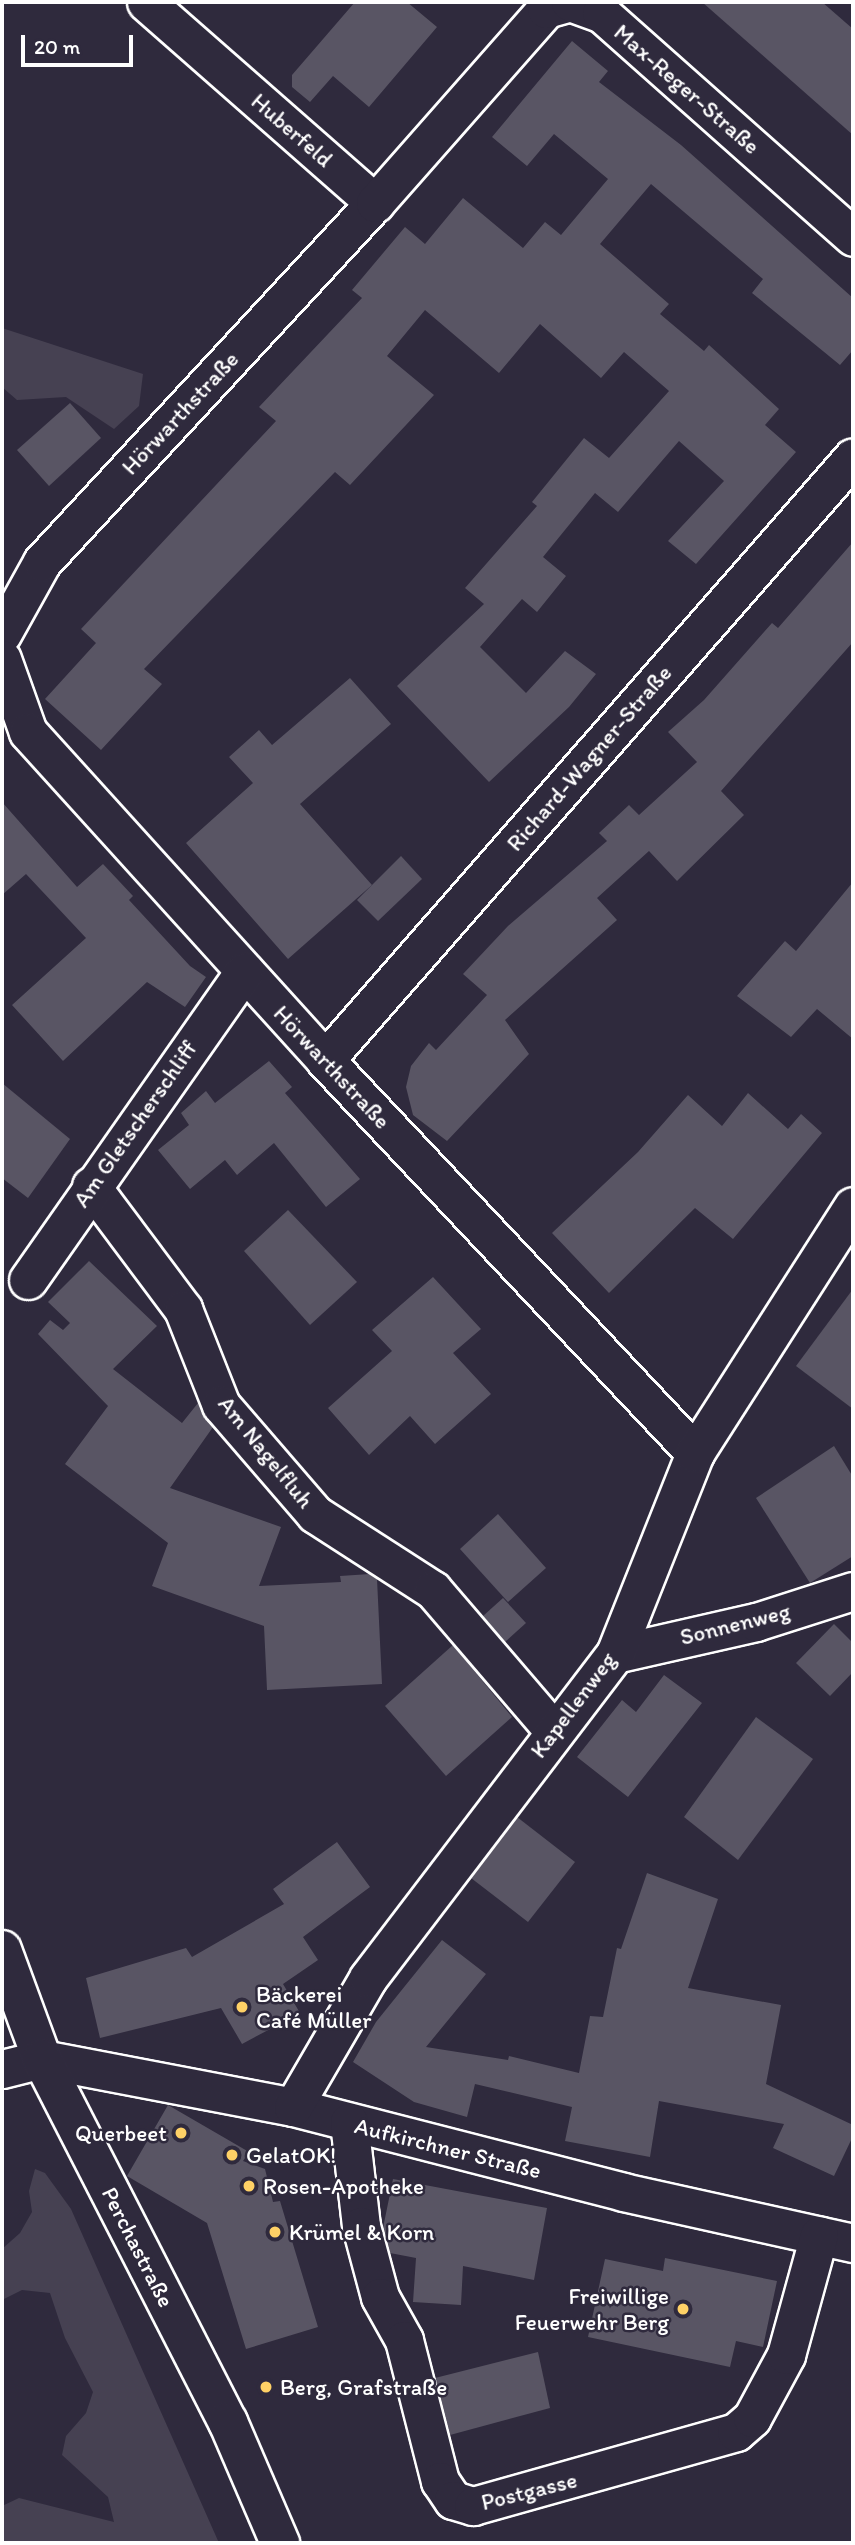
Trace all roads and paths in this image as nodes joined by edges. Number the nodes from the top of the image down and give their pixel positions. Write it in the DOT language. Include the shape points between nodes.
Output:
graph roads {
  1 [pos="146,2"];
  2 [pos="375,203"];
  3 [pos="853,237"];
  4 [pos="853,457"];
  5 [pos="2,634"];
  6 [pos="2,659"];
  7 [pos="244,971"];
  8 [pos="324,1060"];
  9 [pos="91,1186"];
  10 [pos="853,1206"];
  11 [pos="28,1280"];
  12 [pos="695,1453"];
  13 [pos="853,1591"];
  14 [pos="615,1654"];
  15 [pos="554,1731"];
  16 [pos="2,1950"];
  17 [pos="42,2059"];
  18 [pos="2,2069"];
  19 [pos="293,2107"];
  20 [pos="349,2122"];
  21 [pos="836,2239"];
  22 [pos="279,2543"];
  1 -- 2 [label="street, Huberfeld"];
  2 -- 3 [label="street, Max-Reger-Straße" via="546,9 570,2 601,13"];
  2 -- 5 [label="street, Hörwarthstraße" via="42,562"];
  4 -- 8 [label="street, Richard-Wagner-Straße"];
  6 -- 7 [label="street, Hörwarthstraße" via="27,732"];
  7 -- 8 [label="street, Hörwarthstraße"];
  7 -- 9 [label="street, Am Gletscherschliff"];
  8 -- 12 [label="street, Hörwarthstraße"];
  9 -- 11 [label="street, Am Gletscherschliff"];
  9 -- 15 [label="street, Am Nagelfluh" via="183,1308 221,1405 315,1514 433,1590"];
  10 -- 12 [label="street, Kapellenweg"];
  12 -- 14 [label="street, Kapellenweg"];
  13 -- 14 [label="street, Sonnenweg" via="756,1622"];
  14 -- 15 [label="street, Kapellenweg"];
  15 -- 19 [label="street, Kapellenweg" via="368,1978"];
  16 -- 17 [label="main road, Perchastraße"];
  17 -- 18 [label="street"];
  17 -- 19 [label="street, Aufkirchner Straße"];
  17 -- 22 [label="main road, Perchastraße" via="228,2422"];
  19 -- 20 [label="street, Aufkirchner Straße"];
  20 -- 21 [label="street, Aufkirchner Straße" via="623,2192"];
  20 -- 21 [label="street, Postgasse" via="361,2226 380,2297 404,2340 440,2482 453,2501 473,2506 736,2432 752,2418 786,2355"];
}
